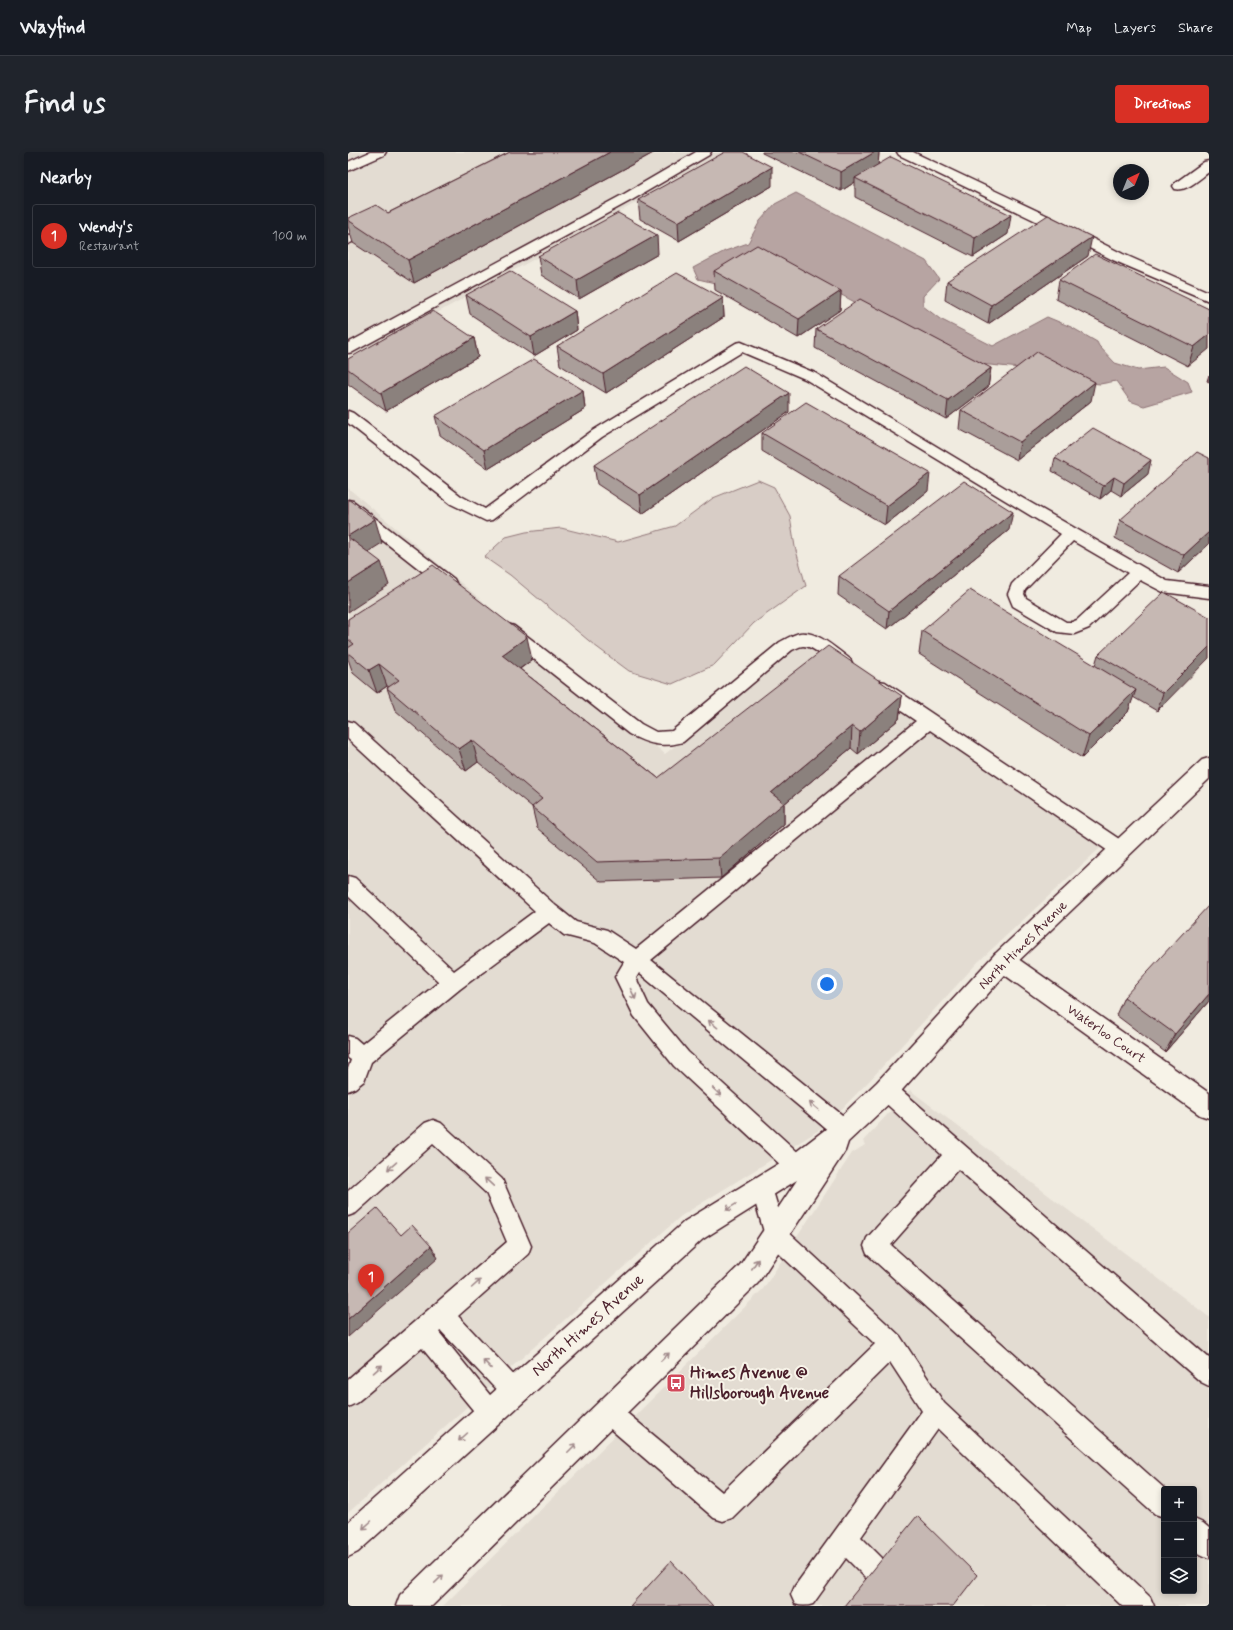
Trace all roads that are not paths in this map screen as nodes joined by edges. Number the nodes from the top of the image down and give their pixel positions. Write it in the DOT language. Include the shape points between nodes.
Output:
graph roads {
  1 [pos="380,152"];
  2 [pos="705,152"];
  3 [pos="903,152"];
  4 [pos="1209,165"];
  5 [pos="348,167"];
  6 [pos="1180,186"];
  7 [pos="382,222"];
  8 [pos="348,240"];
  9 [pos="1209,297"];
  10 [pos="348,349"];
  11 [pos="348,416"];
  12 [pos="348,506"];
  13 [pos="1071,533"];
  14 [pos="1139,572"];
  15 [pos="1209,592"];
  16 [pos="460,593"];
  17 [pos="498,622"];
  18 [pos="929,721"];
  19 [pos="348,728"];
  20 [pos="1209,766"];
  21 [pos="1121,850"];
  22 [pos="348,884"];
  23 [pos="549,912"];
  24 [pos="637,960"];
  25 [pos="1004,961"];
  26 [pos="453,983"];
  27 [pos="355,1051"];
  28 [pos="348,1081"];
  29 [pos="886,1090"];
  30 [pos="1209,1107"];
  31 [pos="844,1130"];
  32 [pos="957,1154"];
  33 [pos="804,1173"];
  34 [pos="762,1188"];
  35 [pos="348,1205"];
  36 [pos="775,1234"];
  37 [pos="442,1315"];
  38 [pos="423,1331"];
  39 [pos="892,1344"];
  40 [pos="1209,1374"];
  41 [pos="514,1392"];
  42 [pos="348,1395"];
  43 [pos="936,1411"];
  44 [pos="608,1412"];
  45 [pos="490,1413"];
  46 [pos="1161,1502"];
  47 [pos="1197,1535"];
  48 [pos="844,1538"];
  49 [pos="348,1542"];
  50 [pos="1209,1546"];
  51 [pos="876,1570"];
  52 [pos="804,1595"];
  53 [pos="411,1606"];
  54 [pos="1141,1606"];
  1 -- 5 [label="lane"];
  2 -- 10 [label="lane" via="628,197"];
  3 -- 9 [label="lane" via="1118,257"];
  4 -- 6 [label="street"];
  7 -- 8 [label="lane"];
  11 -- 13 [label="lane" via="456,500 486,516 597,434 741,346 810,376"];
  12 -- 16 [label="lane"];
  13 -- 14 [label="lane"];
  13 -- 14 [label="lane" via="1018,588 1016,594 1019,602 1063,628 1074,628 1082,624"];
  14 -- 15 [label="lane" via="1163,586"];
  17 -- 18 [label="lane" via="635,729 652,738 664,740 678,737 786,646 802,639 814,642"];
  18 -- 21 [label="lane"];
  18 -- 24 [label="lane"];
  19 -- 23 [label="lane"];
  20 -- 21 [label="street, North Himes Avenue"];
  21 -- 25 [label="street, North Himes Avenue"];
  22 -- 26 [label="lane"];
  23 -- 24 [label="lane" via="570,929 600,936"];
  23 -- 26 [label="lane"];
  31 -- 24 [label="lane, one-way"];
  24 -- 33 [label="lane, one-way" via="625,977 641,1010 681,1059"];
  25 -- 29 [label="street, North Himes Avenue"];
  25 -- 30 [label="street, Waterloo Court"];
  26 -- 27 [label="lane"];
  27 -- 28 [label="lane" via="357,1074"];
  29 -- 31 [label="street, North Himes Avenue"];
  29 -- 32 [label="lane"];
  31 -- 33 [label="street, North Himes Avenue"];
  32 -- 40 [label="lane"];
  32 -- 46 [label="lane" via="875,1246"];
  33 -- 34 [label="street, North Himes Avenue"];
  33 -- 36 [label="street, North Himes Avenue"];
  34 -- 36 [label="lane"];
  34 -- 41 [label="street, North Himes Avenue, one-way" via="694,1230"];
  37 -- 35 [label="lane, one-way" via="520,1246 494,1186 433,1130"];
  36 -- 39 [label="lane"];
  44 -- 36 [label="street, North Himes Avenue, one-way" via="749,1274"];
  37 -- 38 [label="lane"];
  41 -- 37 [label="lane, one-way"];
  42 -- 38 [label="lane, one-way"];
  38 -- 45 [label="lane"];
  39 -- 43 [label="lane"];
  39 -- 44 [label="lane" via="723,1509"];
  41 -- 45 [label="street, North Himes Avenue"];
  43 -- 48 [label="lane"];
  43 -- 54 [label="lane"];
  53 -- 44 [label="street, North Himes Avenue, one-way"];
  45 -- 49 [label="street, North Himes Avenue, one-way"];
  47 -- 50 [label="lane"];
  48 -- 51 [label="lane"];
  48 -- 52 [label="lane"];
}
